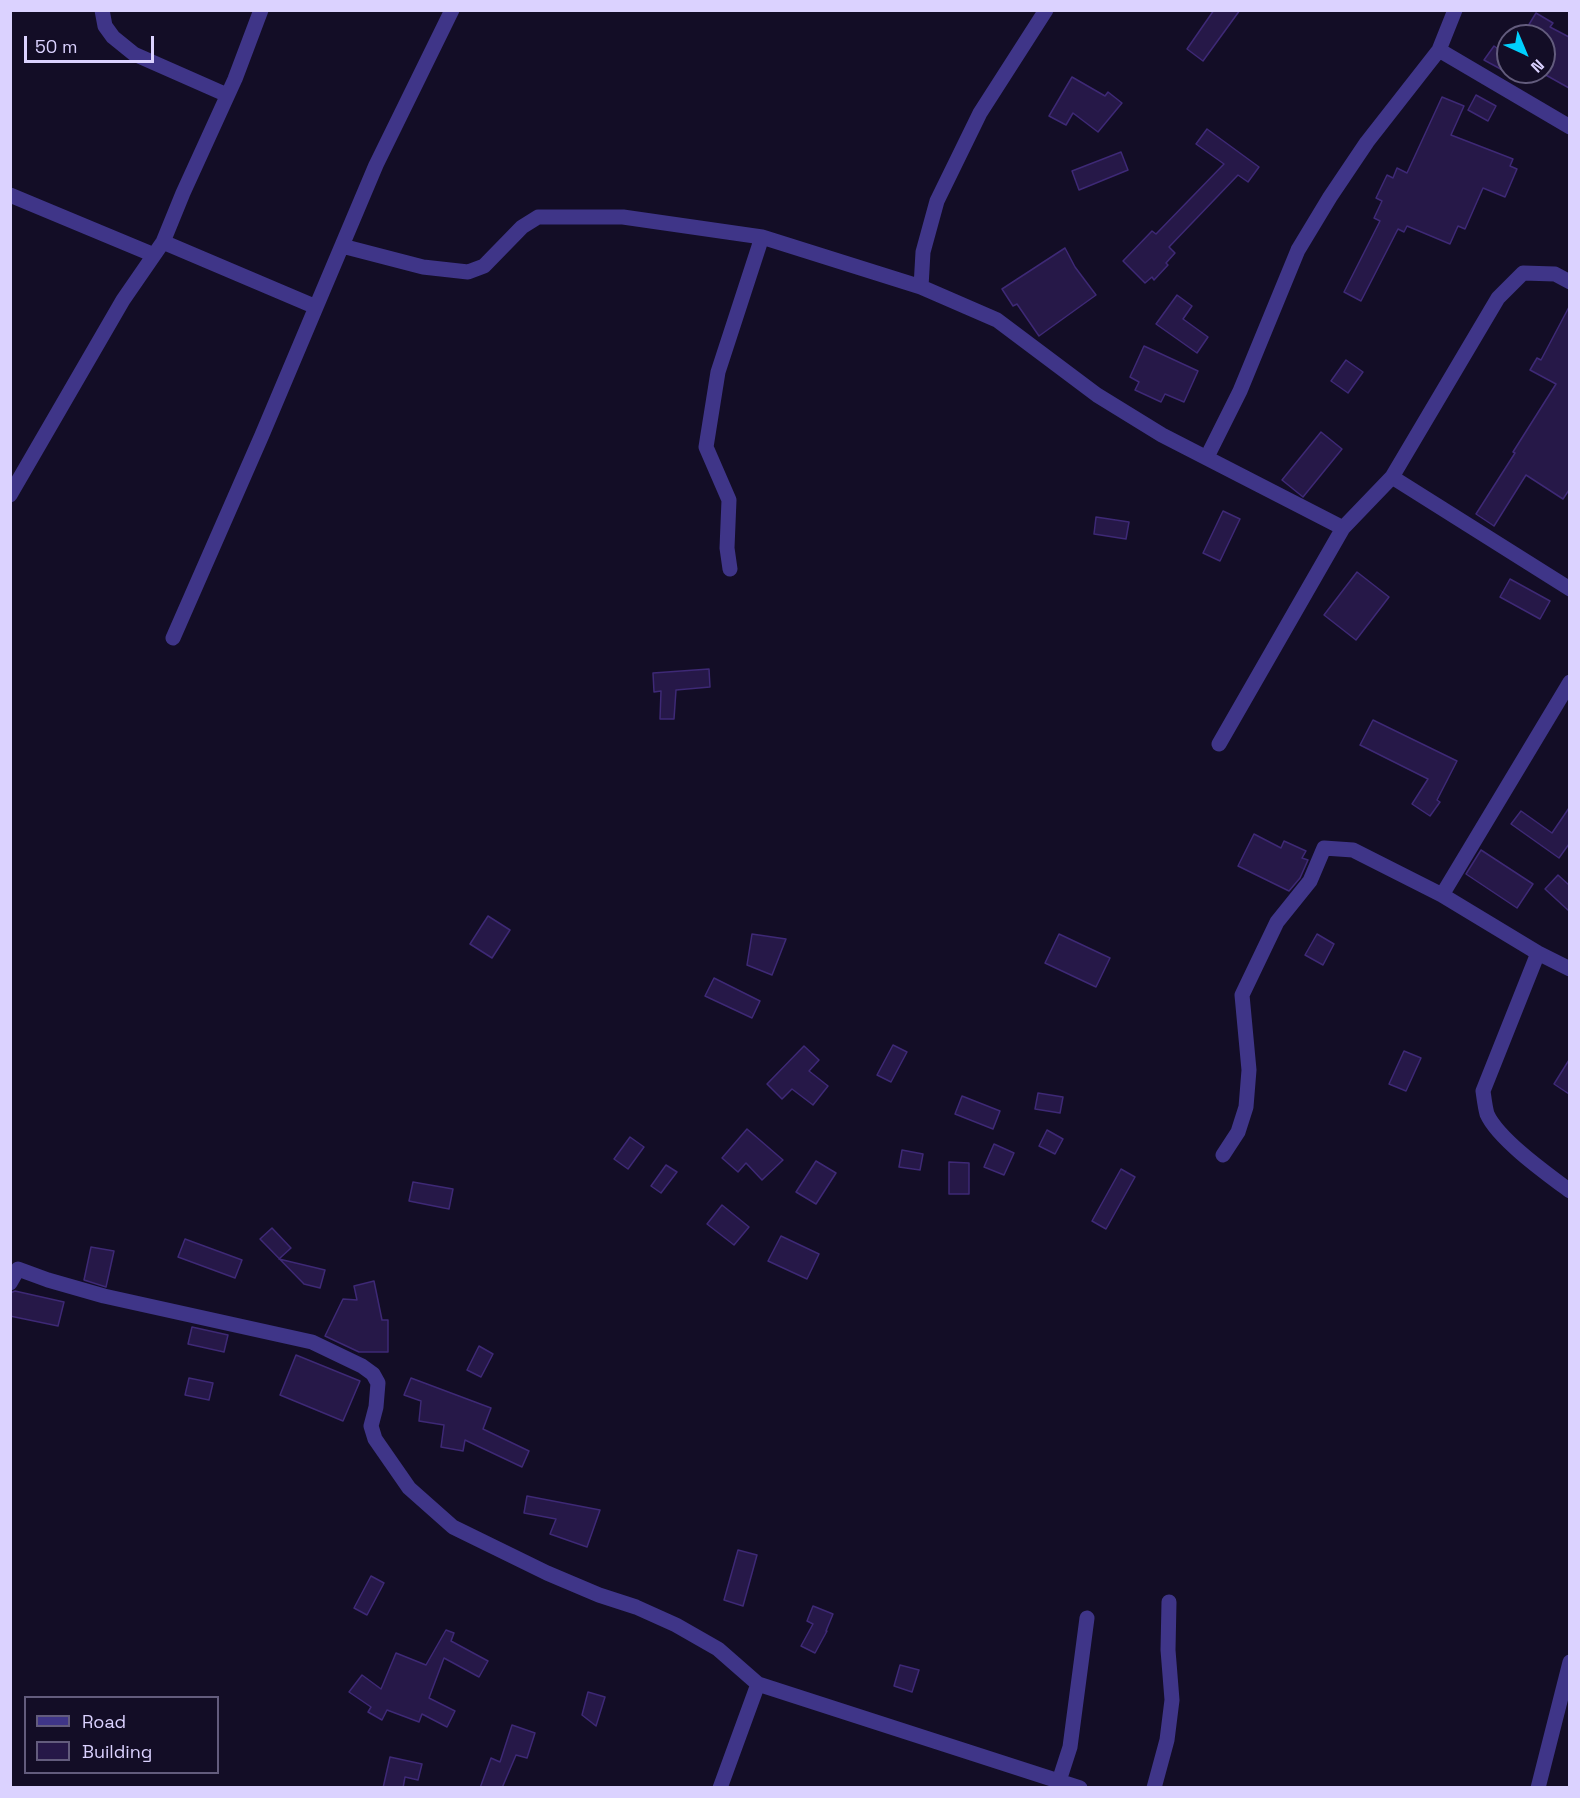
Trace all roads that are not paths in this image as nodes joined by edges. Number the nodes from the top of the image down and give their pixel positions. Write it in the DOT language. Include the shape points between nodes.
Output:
graph roads {
  1 [pos="102,10"];
  2 [pos="261,10"];
  3 [pos="452,10"];
  4 [pos="1046,10"];
  5 [pos="1455,10"];
  6 [pos="1439,50"];
  7 [pos="227,95"];
  8 [pos="1569,127"];
  9 [pos="10,195"];
  10 [pos="762,237"];
  11 [pos="342,246"];
  12 [pos="159,248"];
  13 [pos="1569,282"];
  14 [pos="921,286"];
  15 [pos="316,307"];
  16 [pos="1207,457"];
  17 [pos="1392,477"];
  18 [pos="10,495"];
  19 [pos="1343,528"];
  20 [pos="730,569"];
  21 [pos="1569,589"];
  22 [pos="173,638"];
  23 [pos="1569,682"];
  24 [pos="1219,744"];
  25 [pos="1442,895"];
  26 [pos="1538,952"];
  27 [pos="1569,969"];
  28 [pos="1223,1155"];
  29 [pos="1569,1191"];
  30 [pos="14,1267"];
  31 [pos="10,1283"];
  32 [pos="1169,1602"];
  33 [pos="1087,1618"];
  34 [pos="1569,1662"];
  35 [pos="758,1684"];
  36 [pos="1059,1781"];
  37 [pos="720,1788"];
  38 [pos="1080,1788"];
  39 [pos="1154,1788"];
  40 [pos="1538,1788"];
  1 -- 7 [label="street" via="112,37 134,54"];
  2 -- 7 [label="street"];
  3 -- 11 [label="street" via="376,165"];
  4 -- 14 [label="street" via="980,113 937,201 923,252"];
  5 -- 6 [label="street"];
  6 -- 8 [label="street"];
  6 -- 16 [label="street" via="1367,142 1298,250 1240,391"];
  7 -- 12 [label="street"];
  9 -- 12 [label="street"];
  10 -- 11 [label="street" via="623,217 538,217 522,226 484,266 468,272 423,267"];
  10 -- 14 [label="street"];
  10 -- 20 [label="street" via="718,372 706,447 729,500"];
  11 -- 15 [label="street"];
  12 -- 15 [label="street"];
  12 -- 18 [label="street" via="123,300"];
  13 -- 17 [label="street" via="1555,274 1523,273 1498,298"];
  14 -- 16 [label="street" via="997,320 1097,394 1162,435"];
  15 -- 22 [label="street"];
  16 -- 19 [label="street"];
  17 -- 19 [label="street"];
  17 -- 21 [label="street"];
  19 -- 24 [label="street"];
  23 -- 25 [label="street"];
  25 -- 26 [label="street"];
  25 -- 28 [label="street" via="1353,850 1324,848 1310,881 1277,922 1242,994 1249,1070 1246,1107 1238,1132"];
  26 -- 27 [label="street"];
  26 -- 29 [label="street" via="1483,1090 1487,1113 1496,1129"];
  30 -- 31 [label="street"];
  30 -- 35 [label="street" via="104,1296 312,1342 362,1366 378,1383 371,1426 375,1439 410,1488 453,1527 547,1573 676,1625 718,1649"];
  32 -- 39 [label="street" via="1172,1700 1167,1740"];
  33 -- 36 [label="street" via="1070,1747"];
  34 -- 40 [label="street"];
  35 -- 36 [label="street"];
  35 -- 37 [label="street"];
  36 -- 38 [label="street"];
}
